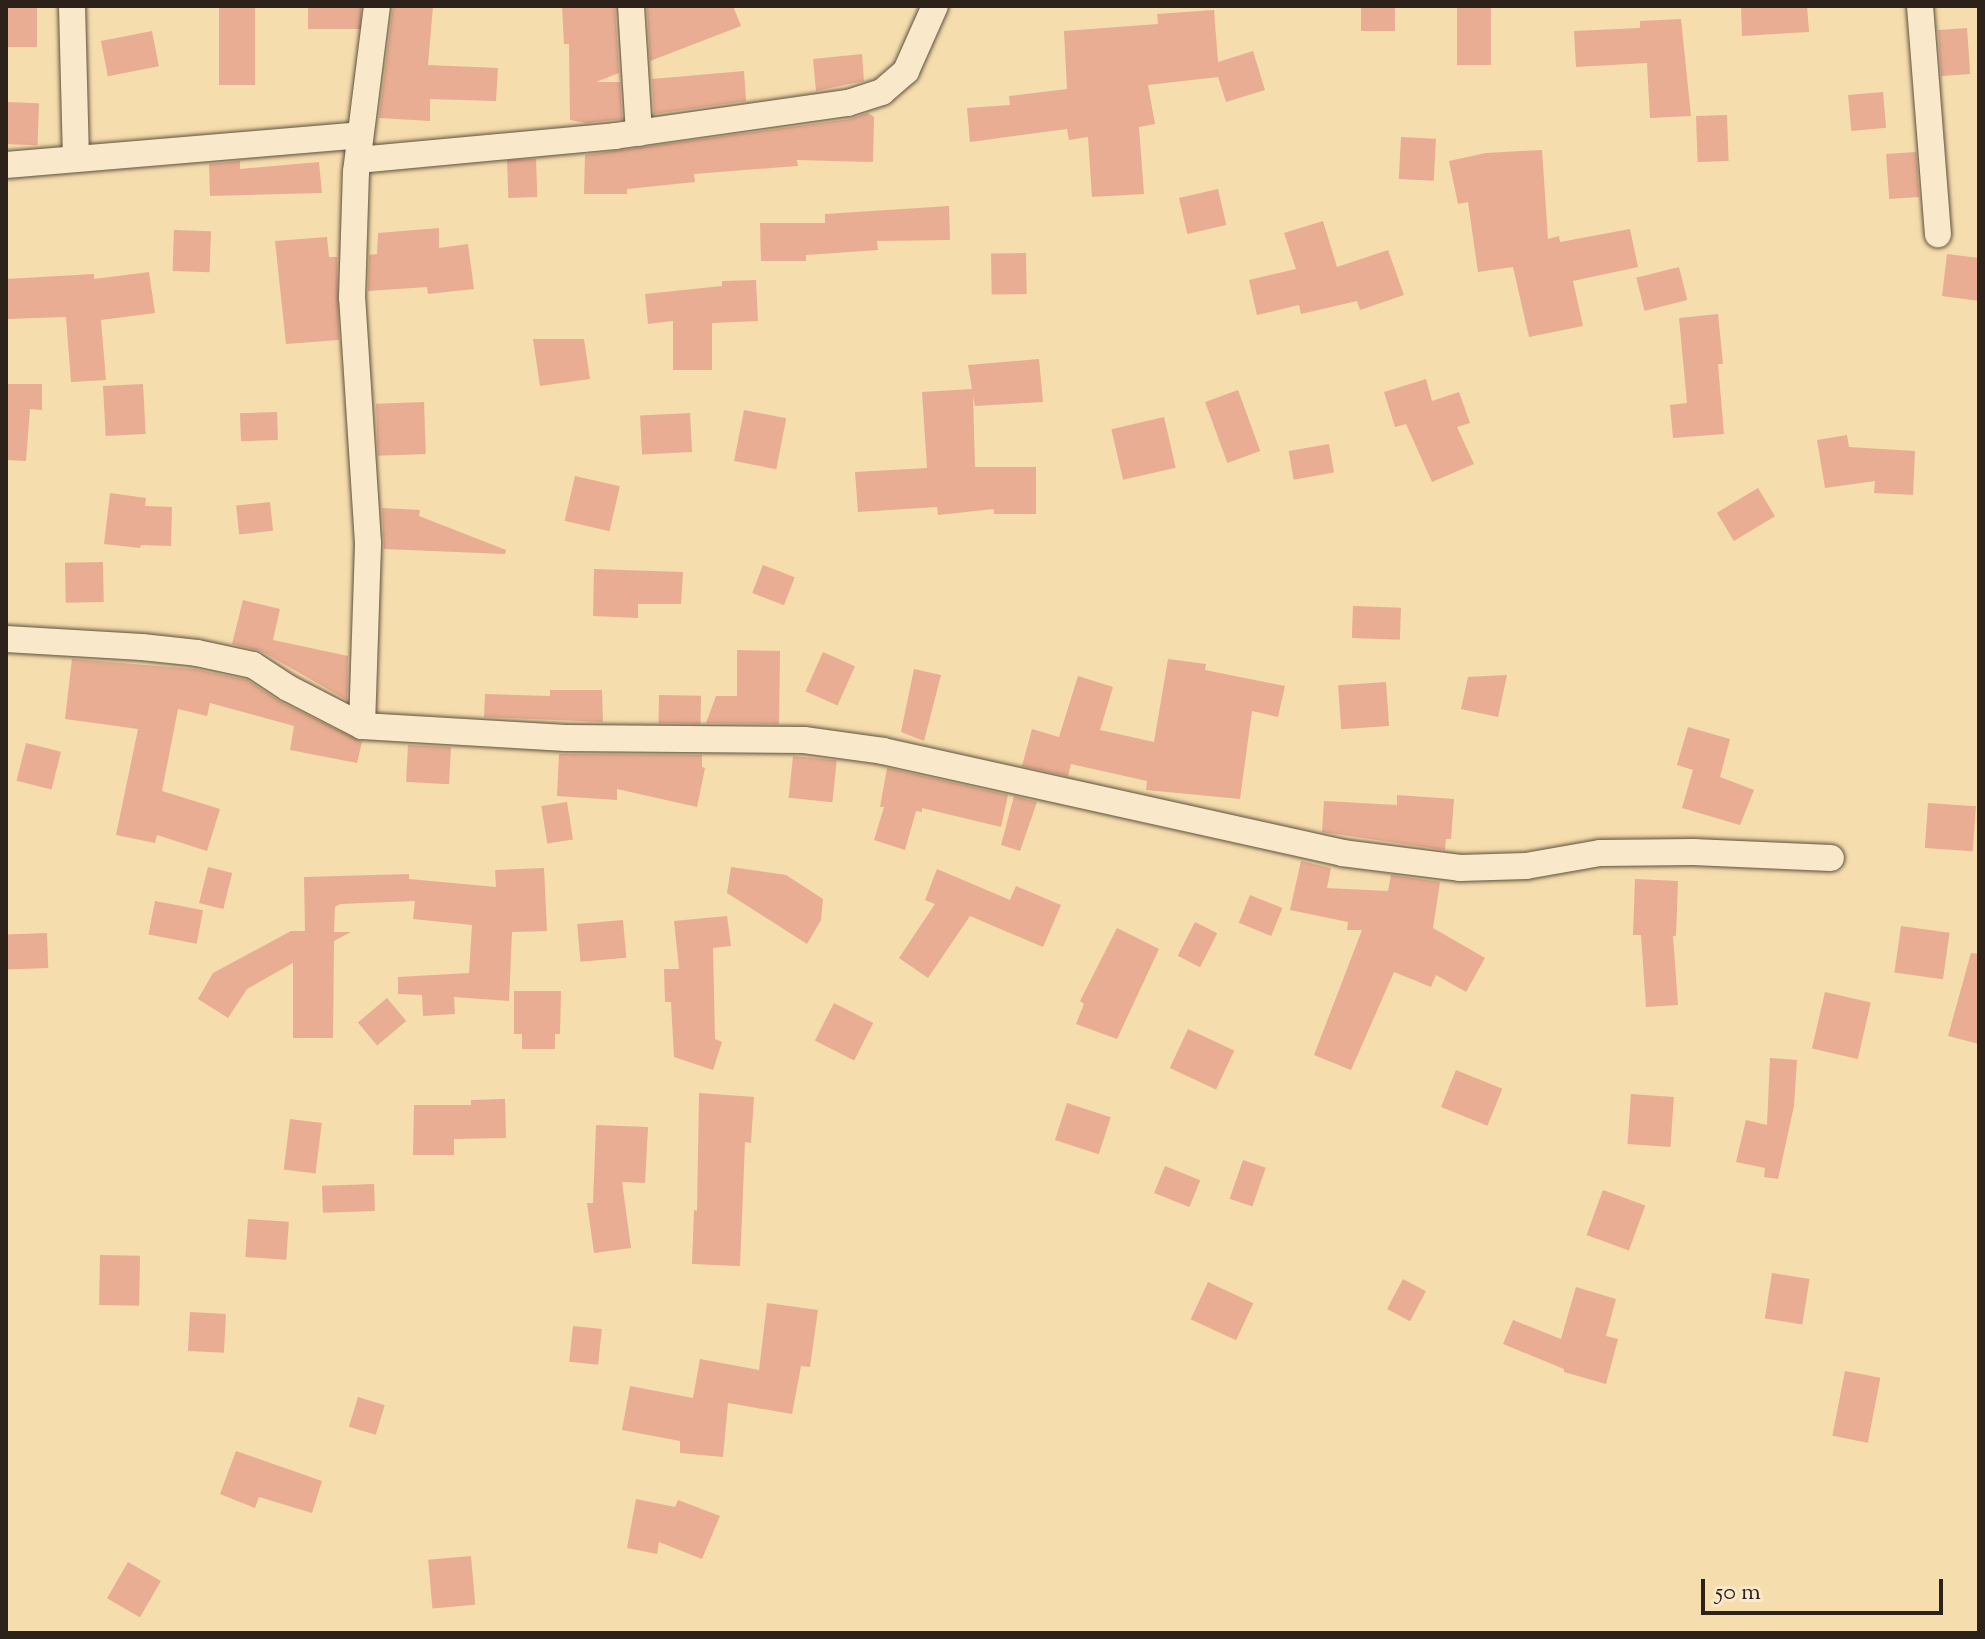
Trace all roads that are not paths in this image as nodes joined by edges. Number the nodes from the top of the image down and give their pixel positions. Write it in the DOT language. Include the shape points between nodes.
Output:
graph roads {
  1 [pos="72,6"];
  2 [pos="377,6"];
  3 [pos="631,6"];
  4 [pos="935,6"];
  5 [pos="1920,6"];
  6 [pos="639,133"];
  7 [pos="359,148"];
  8 [pos="76,158"];
  9 [pos="6,165"];
  10 [pos="1938,234"];
  11 [pos="6,639"];
  12 [pos="362,726"];
  13 [pos="1831,858"];
  1 -- 8 [label="street"];
  2 -- 7 [label="street"];
  3 -- 6 [label="street"];
  4 -- 6 [label="street" via="906,71 882,92 848,103"];
  5 -- 10 [label="street"];
  6 -- 7 [label="street"];
  7 -- 8 [label="street"];
  7 -- 12 [label="street" via="352,298 368,543"];
  8 -- 9 [label="street"];
  11 -- 12 [label="street" via="142,647 253,665"];
  12 -- 13 [label="street" via="566,738 804,740 883,751 1342,853 1460,868 1526,866 1600,853"];
}
